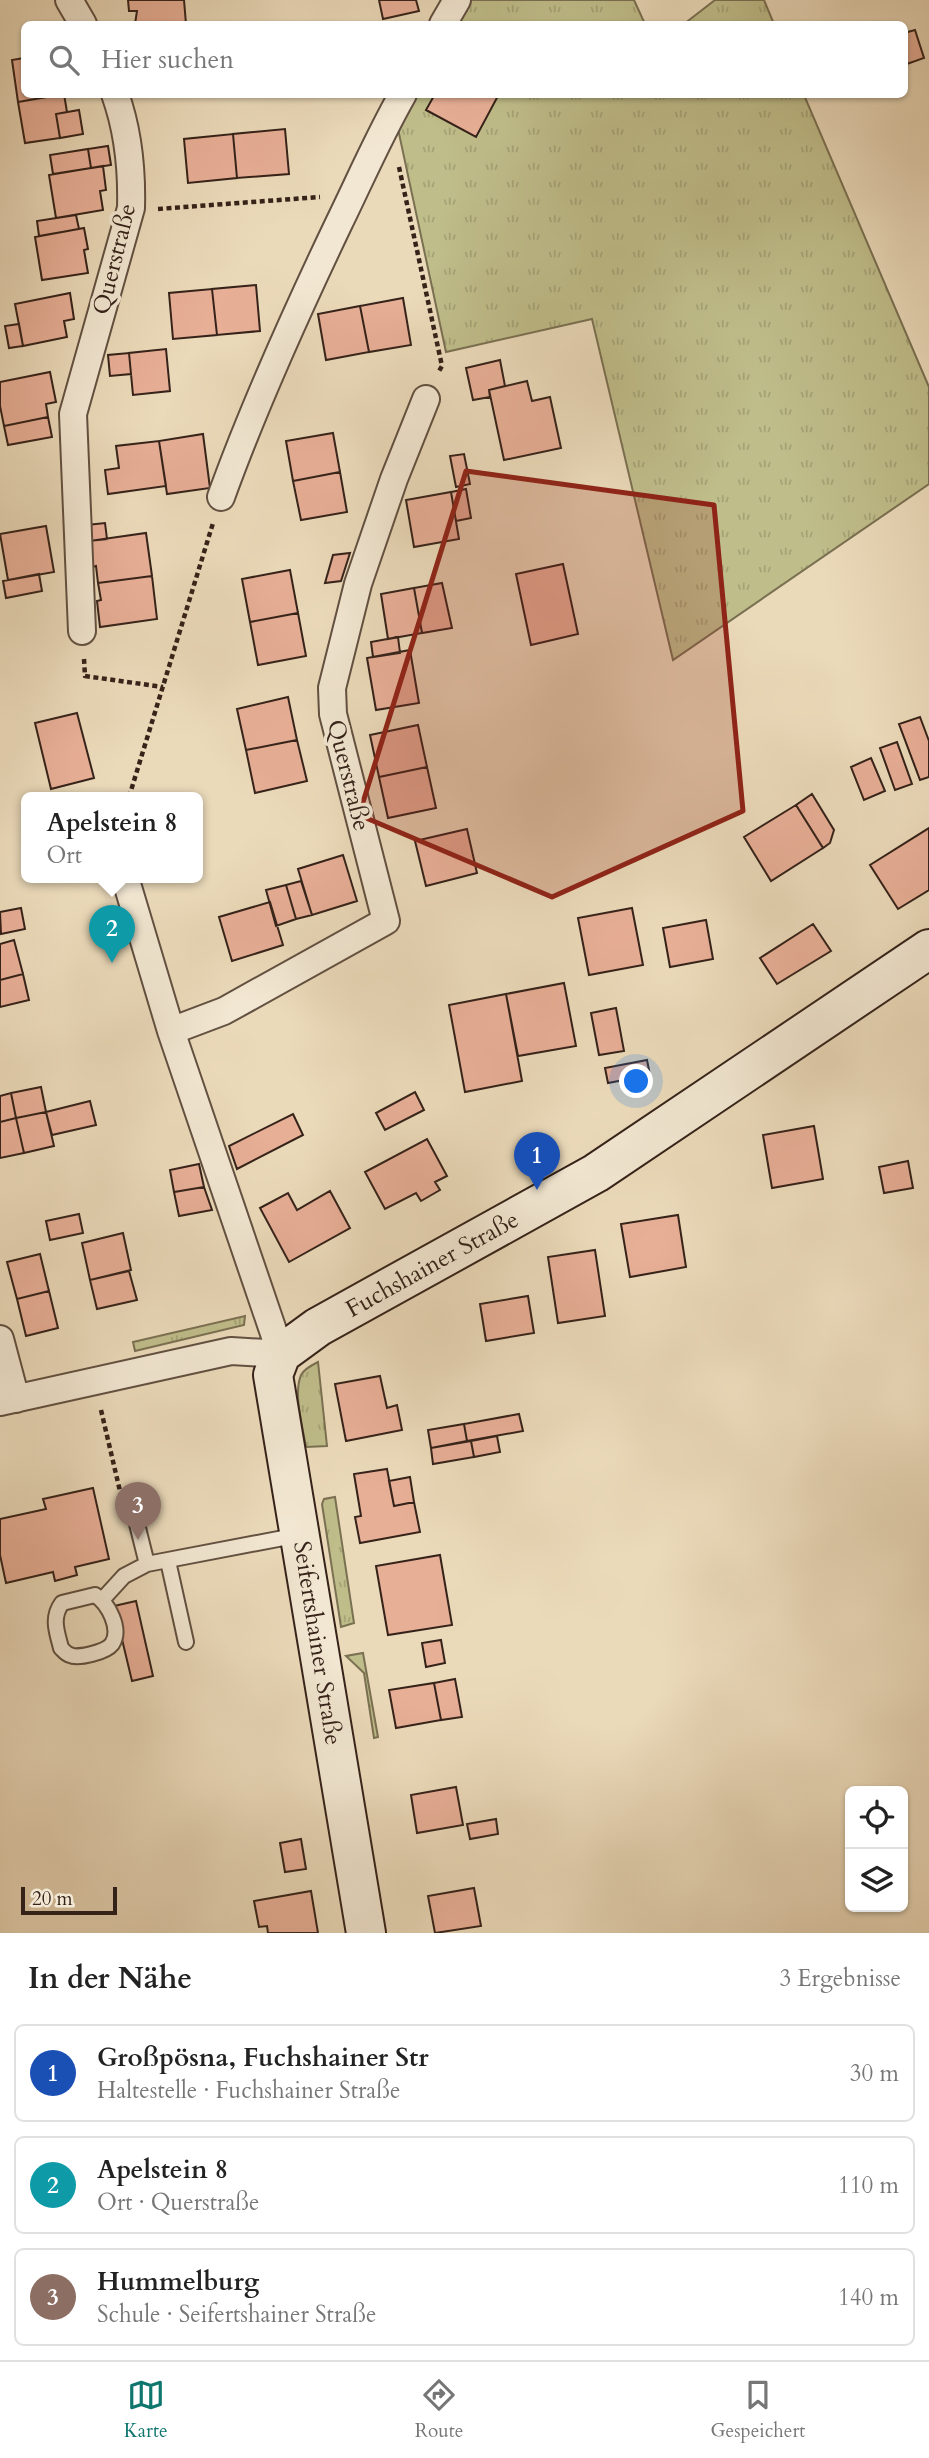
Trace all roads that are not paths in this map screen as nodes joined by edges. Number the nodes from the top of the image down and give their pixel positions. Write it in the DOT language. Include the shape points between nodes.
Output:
graph roads {
  1 [pos="69,0"];
  2 [pos="457,0"];
  3 [pos="81,21"];
  4 [pos="445,21"];
  5 [pos="116,98"];
  6 [pos="401,98"];
  7 [pos="426,400"];
  8 [pos="221,497"];
  9 [pos="82,631"];
  10 [pos="127,883"];
  11 [pos="929,949"];
  12 [pos="170,1031"];
  13 [pos="0,1339"];
  14 [pos="281,1354"];
  15 [pos="8,1401"];
  16 [pos="136,1520"];
  17 [pos="300,1535"];
  18 [pos="168,1560"];
  19 [pos="147,1564"];
  20 [pos="102,1600"];
  21 [pos="186,1642"];
  22 [pos="366,1933"];
  1 -- 3 [label="street"];
  2 -- 4 [label="street"];
  5 -- 9 [label="street, Querstraße" via="126,140 131,208 73,414"];
  6 -- 8 [label="street" via="286,334"];
  7 -- 12 [label="street, Querstraße" via="358,584 332,688 333,715 386,921 224,1010"];
  10 -- 12 [label="street"];
  11 -- 14 [label="street, Fuchshainer Straße" via="596,1173 318,1327"];
  12 -- 14 [label="street"];
  13 -- 15 [label="street"];
  14 -- 15 [label="street" via="231,1351"];
  14 -- 17 [label="street, Seifertshainer Straße" via="273,1375"];
  16 -- 19 [label="lane"];
  17 -- 18 [label="lane"];
  17 -- 22 [label="street, Seifertshainer Straße"];
  18 -- 19 [label="lane"];
  18 -- 21 [label="lane"];
  19 -- 20 [label="lane" via="124,1576"];
  20 -- 20 [label="lane" via="95,1595 62,1603 58,1609 54,1618 61,1648 70,1656 112,1644 115,1633 108,1605"];
}
